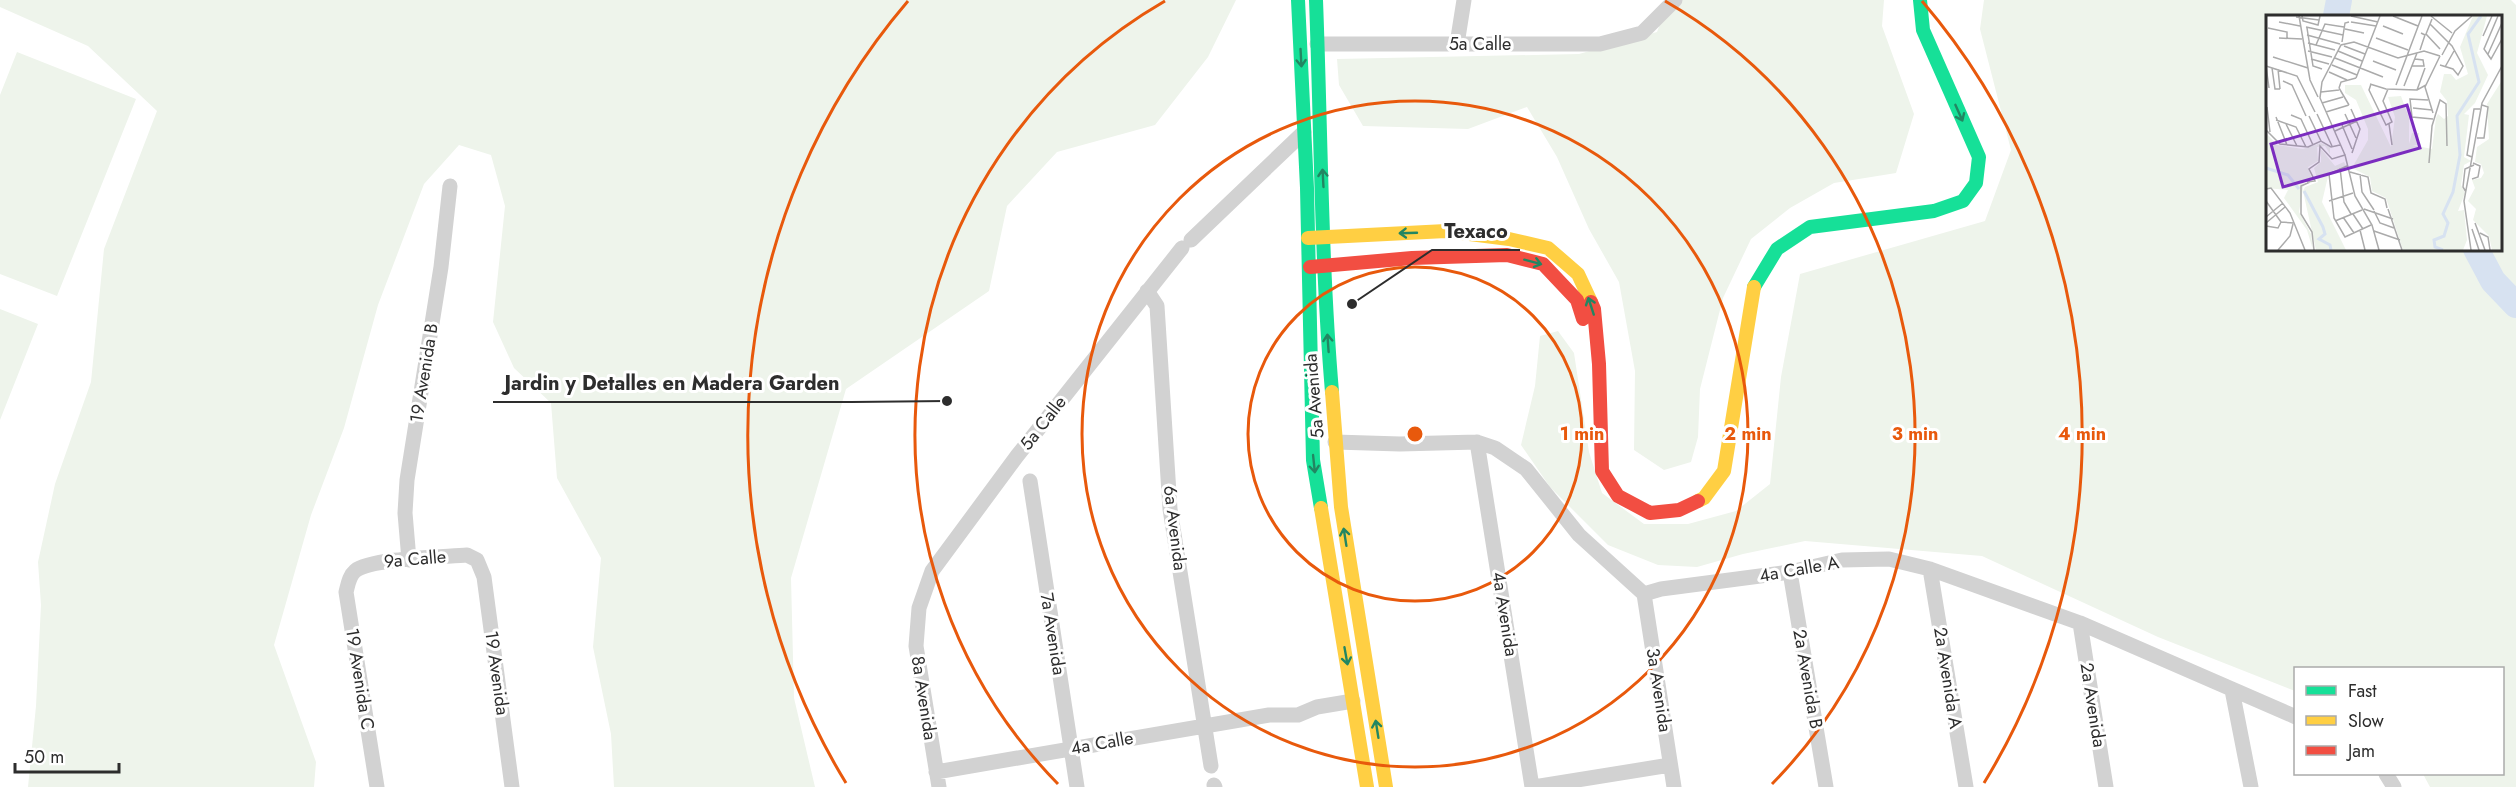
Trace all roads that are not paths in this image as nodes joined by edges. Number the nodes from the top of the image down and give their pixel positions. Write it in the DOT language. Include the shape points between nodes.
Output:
graph roads {
  1 [pos="1298,0"];
  2 [pos="1316,0"];
  3 [pos="1464,0"];
  4 [pos="1675,0"];
  5 [pos="1920,0"];
  6 [pos="1929,0"];
  7 [pos="1317,44"];
  8 [pos="1457,44"];
  9 [pos="1304,132"];
  10 [pos="450,186"];
  11 [pos="1324,236"];
  12 [pos="1308,238"];
  13 [pos="1324,265"];
  14 [pos="1308,268"];
  15 [pos="1147,291"];
  16 [pos="1749,318"];
  17 [pos="1599,364"];
  18 [pos="1335,442"];
  19 [pos="1477,442"];
  20 [pos="1030,482"];
  21 [pos="409,560"];
  22 [pos="477,560"];
  23 [pos="1930,569"];
  24 [pos="354,572"];
  25 [pos="1790,572"];
  26 [pos="1644,594"];
  27 [pos="919,608"];
  28 [pos="2080,623"];
  29 [pos="2232,690"];
  30 [pos="1353,701"];
  31 [pos="2294,717"];
  32 [pos="1204,726"];
  33 [pos="1071,749"];
  34 [pos="1670,765"];
  35 [pos="1211,766"];
  36 [pos="938,779"];
  37 [pos="377,787"];
  38 [pos="512,787"];
  39 [pos="1077,787"];
  40 [pos="1367,787"];
  41 [pos="1386,787"];
  42 [pos="1533,787"];
  43 [pos="1674,787"];
  44 [pos="1826,787"];
  45 [pos="1966,787"];
  46 [pos="2106,787"];
  47 [pos="2251,787"];
  1 -- 9 [label="main road, 5a Avenida, one-way"];
  2 -- 7 [label="main road, 5a Avenida"];
  3 -- 8 [label="street"];
  4 -- 8 [label="street, 5a Calle" via="1642,33 1600,44"];
  5 -- 16 [label="main road, one-way" via="1923,30 1979,157 1976,183 1963,201 1934,211 1810,227 1777,249 1754,285"];
  6 -- 16 [label="main road" via="1933,30 1988,150 1986,181 1960,212 1942,219 1807,239 1790,250 1762,286"];
  7 -- 8 [label="street, 5a Calle"];
  11 -- 7 [label="main road, 5a Avenida, one-way"];
  9 -- 12 [label="main road, 5a Avenida"];
  9 -- 15 [label="street, 5a Calle" via="1186,244"];
  10 -- 21 [label="street, 19 Avenida B" via="407,480"];
  11 -- 12 [label="main road"];
  11 -- 13 [label="main road, 5a Avenida"];
  17 -- 11 [label="main road, one-way" via="1594,309 1578,274 1548,248 1446,231"];
  12 -- 14 [label="main road, 5a Avenida"];
  13 -- 14 [label="main road"];
  13 -- 17 [label="main road, one-way" via="1507,255 1543,264 1576,300"];
  18 -- 13 [label="main road, 5a Avenida, one-way"];
  14 -- 30 [label="main road, 5a Avenida, one-way" via="1313,460"];
  15 -- 27 [label="street, 5a Calle" via="932,571"];
  15 -- 32 [label="street, 6a Avenida" via="1157,306 1170,509"];
  16 -- 17 [label="main road" via="1724,471 1704,498 1679,510 1650,513 1618,496 1602,471"];
  18 -- 19 [label="street"];
  41 -- 18 [label="main road, 5a Avenida, one-way" via="1341,507"];
  19 -- 26 [label="street" via="1495,448 1526,469 1579,535"];
  19 -- 42 [label="street, 4a Avenida"];
  20 -- 33 [label="street, 7a Avenida"];
  21 -- 22 [label="street, 9a Calle" via="467,555"];
  21 -- 24 [label="street, 9a Calle" via="374,563"];
  22 -- 38 [label="street, 19 Avenida" via="485,588"];
  23 -- 25 [label="street, 4a Calle A" via="1890,559 1842,560"];
  23 -- 28 [label="street, 4a Calle A"];
  23 -- 45 [label="street, 2a Avenida A"];
  24 -- 37 [label="street, 19 Avenida C" via="346,592"];
  25 -- 26 [label="street, 4a Calle A" via="1661,588"];
  25 -- 44 [label="street, 2a Avenida B"];
  26 -- 34 [label="street, 3a Avenida"];
  27 -- 36 [label="street, 8a Avenida" via="916,646"];
  28 -- 29 [label="street, 4a Calle A"];
  28 -- 46 [label="street, 2a Avenida"];
  29 -- 31 [label="street, 4a Calle A"];
  29 -- 47 [label="street"];
  30 -- 32 [label="street, 4a Calle" via="1317,707 1278,707 1269,715"];
  30 -- 40 [label="main road, 5a Avenida"];
  32 -- 33 [label="street, 4a Calle"];
  32 -- 35 [label="street, 6a Avenida"];
  33 -- 36 [label="street, 4a Calle"];
  33 -- 39 [label="street, 7a Avenida"];
  34 -- 42 [label="street"];
  34 -- 43 [label="street, 3a Avenida"];
}
